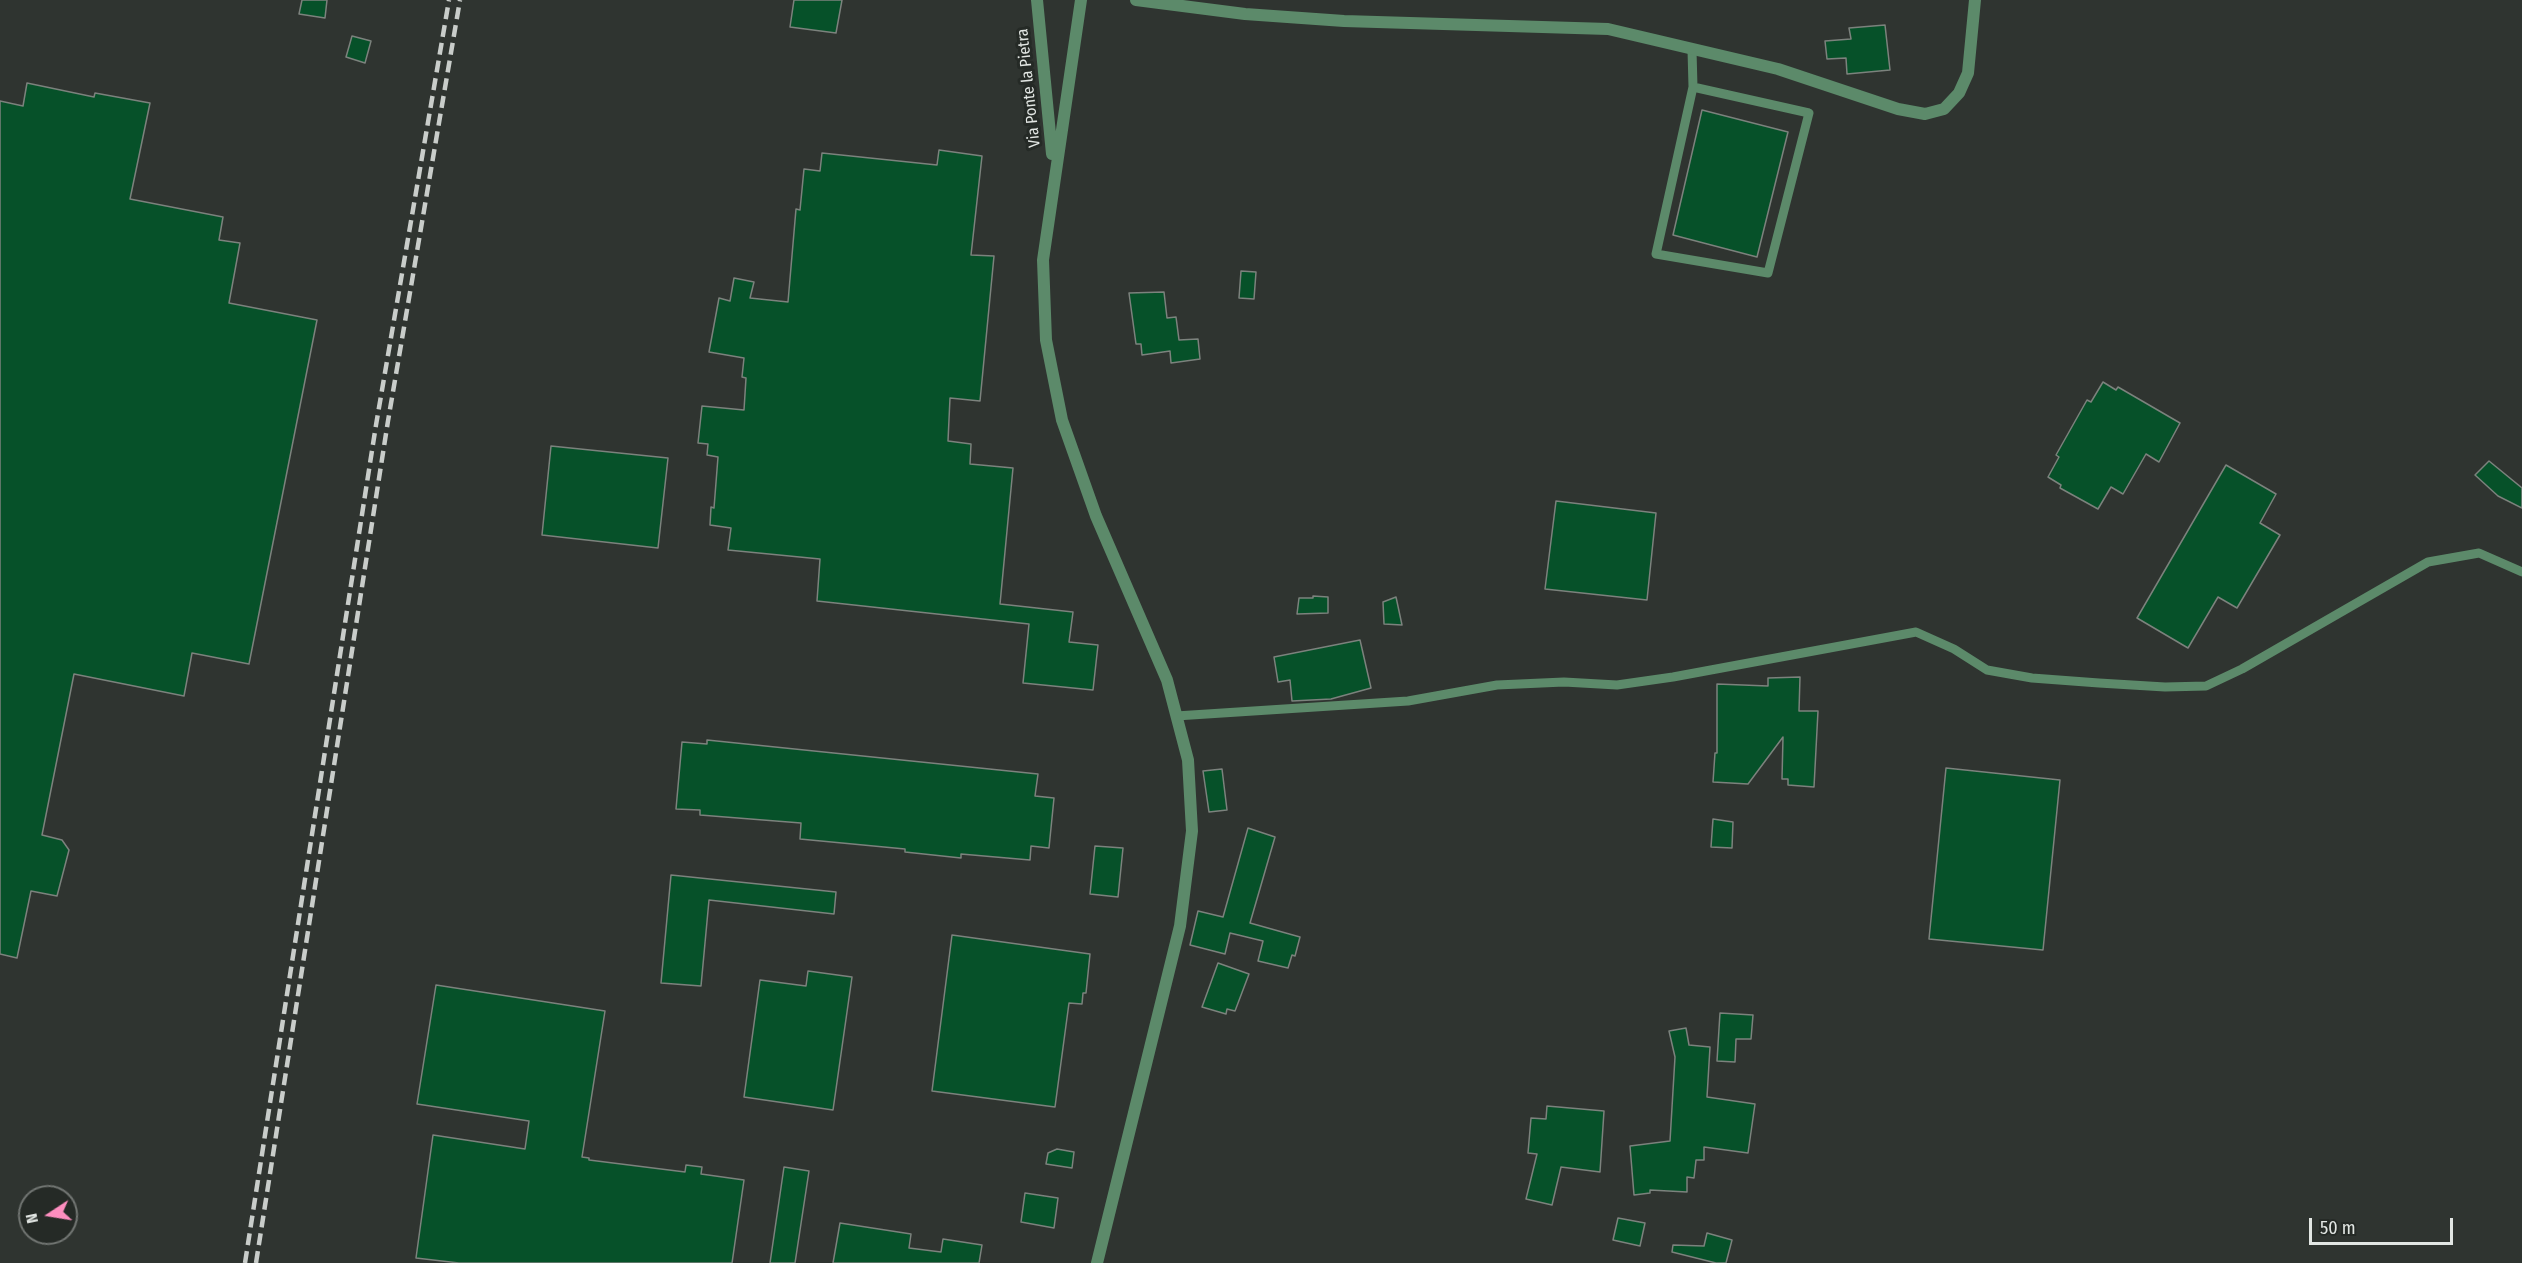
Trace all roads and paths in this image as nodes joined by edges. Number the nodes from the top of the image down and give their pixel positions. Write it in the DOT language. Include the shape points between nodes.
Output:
graph roads {
  1 [pos="1037,0"];
  2 [pos="1081,0"];
  3 [pos="1136,0"];
  4 [pos="1975,0"];
  5 [pos="1692,50"];
  6 [pos="1694,87"];
  7 [pos="1054,174"];
  8 [pos="2522,572"];
  9 [pos="1176,716"];
  10 [pos="1097,1263"];
  1 -- 7 [label="street, Via Ponte la Pietra"];
  2 -- 7 [label="street"];
  3 -- 5 [label="street" via="1344,21 1608,29"];
  4 -- 5 [label="street" via="1968,73 1959,93 1944,108 1925,114 1778,69"];
  5 -- 6 [label="lane"];
  6 -- 6 [label="lane" via="1656,254 1768,273 1809,113"];
  7 -- 9 [label="street" via="1043,260 1046,340 1062,420 1096,516 1167,680"];
  8 -- 9 [label="lane" via="2479,553 2428,562 2206,686 2032,678 1987,670 1916,632 1617,685 1497,685 1408,701"];
  9 -- 10 [label="street" via="1188,760 1192,831 1180,926"];
}
